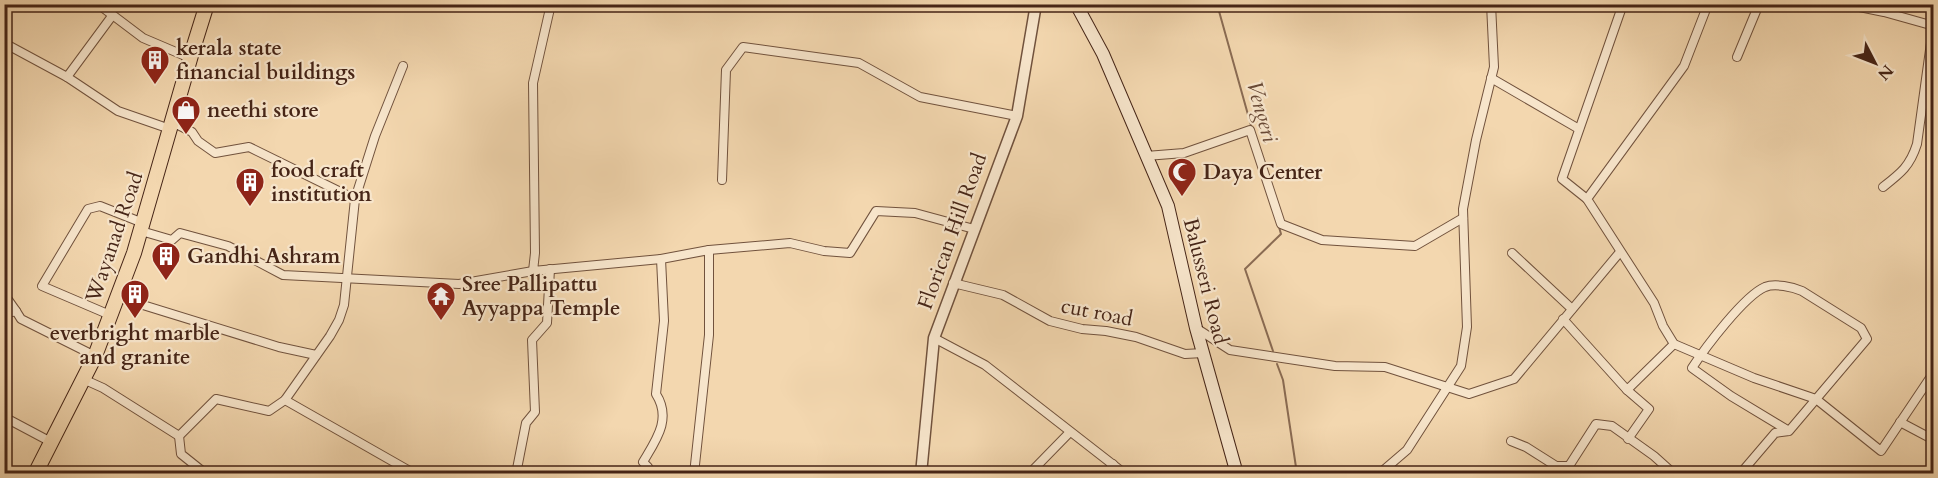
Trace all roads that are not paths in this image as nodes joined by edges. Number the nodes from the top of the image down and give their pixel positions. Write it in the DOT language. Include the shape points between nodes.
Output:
graph roads {
  1 [pos="98,4"];
  2 [pos="207,4"];
  3 [pos="551,4"];
  4 [pos="1036,4"];
  5 [pos="1076,4"];
  6 [pos="1491,4"];
  7 [pos="1623,4"];
  8 [pos="1708,4"];
  9 [pos="1759,4"];
  10 [pos="1845,4"];
  11 [pos="112,16"];
  12 [pos="1933,24"];
  13 [pos="4,43"];
  14 [pos="1737,57"];
  15 [pos="190,58"];
  16 [pos="403,66"];
  17 [pos="67,77"];
  18 [pos="1491,78"];
  19 [pos="1017,116"];
  20 [pos="171,126"];
  21 [pos="1579,129"];
  22 [pos="1146,156"];
  23 [pos="722,180"];
  24 [pos="1883,187"];
  25 [pos="355,199"];
  26 [pos="1587,199"];
  27 [pos="1463,218"];
  28 [pos="142,227"];
  29 [pos="974,229"];
  30 [pos="709,250"];
  31 [pos="1620,252"];
  32 [pos="1512,253"];
  33 [pos="661,259"];
  34 [pos="550,269"];
  35 [pos="533,271"];
  36 [pos="346,277"];
  37 [pos="954,283"];
  38 [pos="4,294"];
  39 [pos="117,297"];
  40 [pos="1572,309"];
  41 [pos="16,311"];
  42 [pos="4,314"];
  43 [pos="110,315"];
  44 [pos="1563,319"];
  45 [pos="1196,328"];
  46 [pos="933,338"];
  47 [pos="1674,344"];
  48 [pos="1203,353"];
  49 [pos="316,355"];
  50 [pos="1700,355"];
  51 [pos="95,356"];
  52 [pos="1934,372"];
  53 [pos="83,379"];
  54 [pos="1449,386"];
  55 [pos="1627,390"];
  56 [pos="1816,399"];
  57 [pos="285,400"];
  58 [pos="4,417"];
  59 [pos="1900,422"];
  60 [pos="1789,431"];
  61 [pos="1070,432"];
  62 [pos="179,436"];
  63 [pos="1628,439"];
  64 [pos="1934,440"];
  65 [pos="1511,441"];
  66 [pos="51,442"];
  67 [pos="1113,464"];
  68 [pos="648,467"];
  69 [pos="35,474"];
  70 [pos="206,474"];
  71 [pos="415,474"];
  72 [pos="516,474"];
  73 [pos="694,474"];
  74 [pos="921,474"];
  75 [pos="1029,474"];
  76 [pos="1106,474"];
  77 [pos="1125,474"];
  78 [pos="1237,474"];
  79 [pos="1379,474"];
  80 [pos="1674,474"];
  81 [pos="1740,474"];
  1 -- 11 [label="street"];
  2 -- 15 [label="main road, Wayanad Road"];
  3 -- 35 [label="street" via="533,83"];
  4 -- 19 [label="street, Florican Hill Road"];
  5 -- 22 [label="main road, Balusseri Road" via="1103,54"];
  6 -- 18 [label="street"];
  7 -- 21 [label="street"];
  8 -- 26 [label="street" via="1684,66"];
  9 -- 14 [label="street"];
  10 -- 12 [label="street"];
  11 -- 15 [label="street" via="143,38"];
  11 -- 17 [label="street"];
  12 -- 24 [label="street" via="1913,158 1906,169"];
  13 -- 17 [label="street"];
  15 -- 20 [label="main road, Wayanad Road"];
  16 -- 25 [label="street"];
  17 -- 20 [label="street" via="118,111"];
  18 -- 21 [label="street"];
  18 -- 27 [label="street"];
  19 -- 23 [label="street" via="920,97 859,63 743,47 726,70"];
  19 -- 29 [label="street, Florican Hill Road"];
  20 -- 25 [label="street" via="192,132 215,153 249,147"];
  20 -- 28 [label="main road, Wayanad Road"];
  21 -- 26 [label="street" via="1562,179"];
  22 -- 27 [label="street" via="1184,153 1250,129 1281,224 1322,240 1414,246"];
  22 -- 45 [label="main road, Balusseri Road" via="1168,206"];
  25 -- 36 [label="street"];
  26 -- 31 [label="street"];
  27 -- 54 [label="street" via="1467,327 1461,366"];
  28 -- 36 [label="street" via="172,240 180,233 228,246 283,274"];
  28 -- 39 [label="main road, Wayanad Road"];
  28 -- 43 [label="street" via="100,206 88,209 42,286"];
  29 -- 30 [label="street" via="915,213 876,211 850,253 790,243"];
  29 -- 37 [label="street, Florican Hill Road"];
  30 -- 33 [label="street"];
  30 -- 73 [label="street" via="709,335"];
  31 -- 40 [label="street"];
  31 -- 47 [label="street" via="1654,303"];
  32 -- 40 [label="street"];
  33 -- 34 [label="street"];
  33 -- 68 [label="street" via="664,321 656,394 663,405 661,433 643,462"];
  34 -- 35 [label="street"];
  34 -- 72 [label="street" via="547,323 532,340 535,412 526,423"];
  35 -- 36 [label="street" via="459,284"];
  36 -- 49 [label="street" via="345,305"];
  37 -- 46 [label="street, Florican Hill Road"];
  37 -- 48 [label="street, cut road" via="1003,295 1050,321 1136,337 1185,354"];
  38 -- 41 [label="street"];
  39 -- 43 [label="main road, Wayanad Road"];
  39 -- 49 [label="street"];
  40 -- 44 [label="street"];
  41 -- 42 [label="street"];
  41 -- 51 [label="street" via="21,319"];
  43 -- 51 [label="main road, Wayanad Road"];
  44 -- 54 [label="street" via="1514,379 1469,394"];
  44 -- 55 [label="street"];
  45 -- 48 [label="main road, Balusseri Road"];
  45 -- 54 [label="street" via="1230,350 1335,366 1385,367"];
  46 -- 61 [label="street" via="985,365"];
  46 -- 74 [label="street, Florican Hill Road"];
  47 -- 50 [label="street"];
  47 -- 55 [label="street"];
  48 -- 78 [label="main road, Balusseri Road"];
  49 -- 57 [label="street"];
  50 -- 56 [label="street"];
  50 -- 56 [label="street" via="1748,299 1767,286 1793,287 1861,328 1867,339"];
  50 -- 60 [label="street" via="1692,368"];
  51 -- 53 [label="main road, Wayanad Road"];
  52 -- 59 [label="street"];
  53 -- 62 [label="street"];
  53 -- 66 [label="main road, Wayanad Road"];
  54 -- 79 [label="street" via="1407,450"];
  55 -- 63 [label="street" via="1649,409"];
  56 -- 59 [label="street" via="1881,451"];
  56 -- 60 [label="street"];
  57 -- 62 [label="street" via="269,411 216,399"];
  57 -- 71 [label="street"];
  58 -- 66 [label="street"];
  59 -- 64 [label="street"];
  60 -- 81 [label="street" via="1775,433"];
  61 -- 67 [label="street"];
  61 -- 75 [label="street"];
  62 -- 70 [label="street" via="181,454"];
  63 -- 65 [label="street" via="1612,426 1596,424 1569,466 1556,466"];
  63 -- 80 [label="street"];
  66 -- 69 [label="main road, Wayanad Road"];
  67 -- 76 [label="street"];
  67 -- 77 [label="street"];
}
